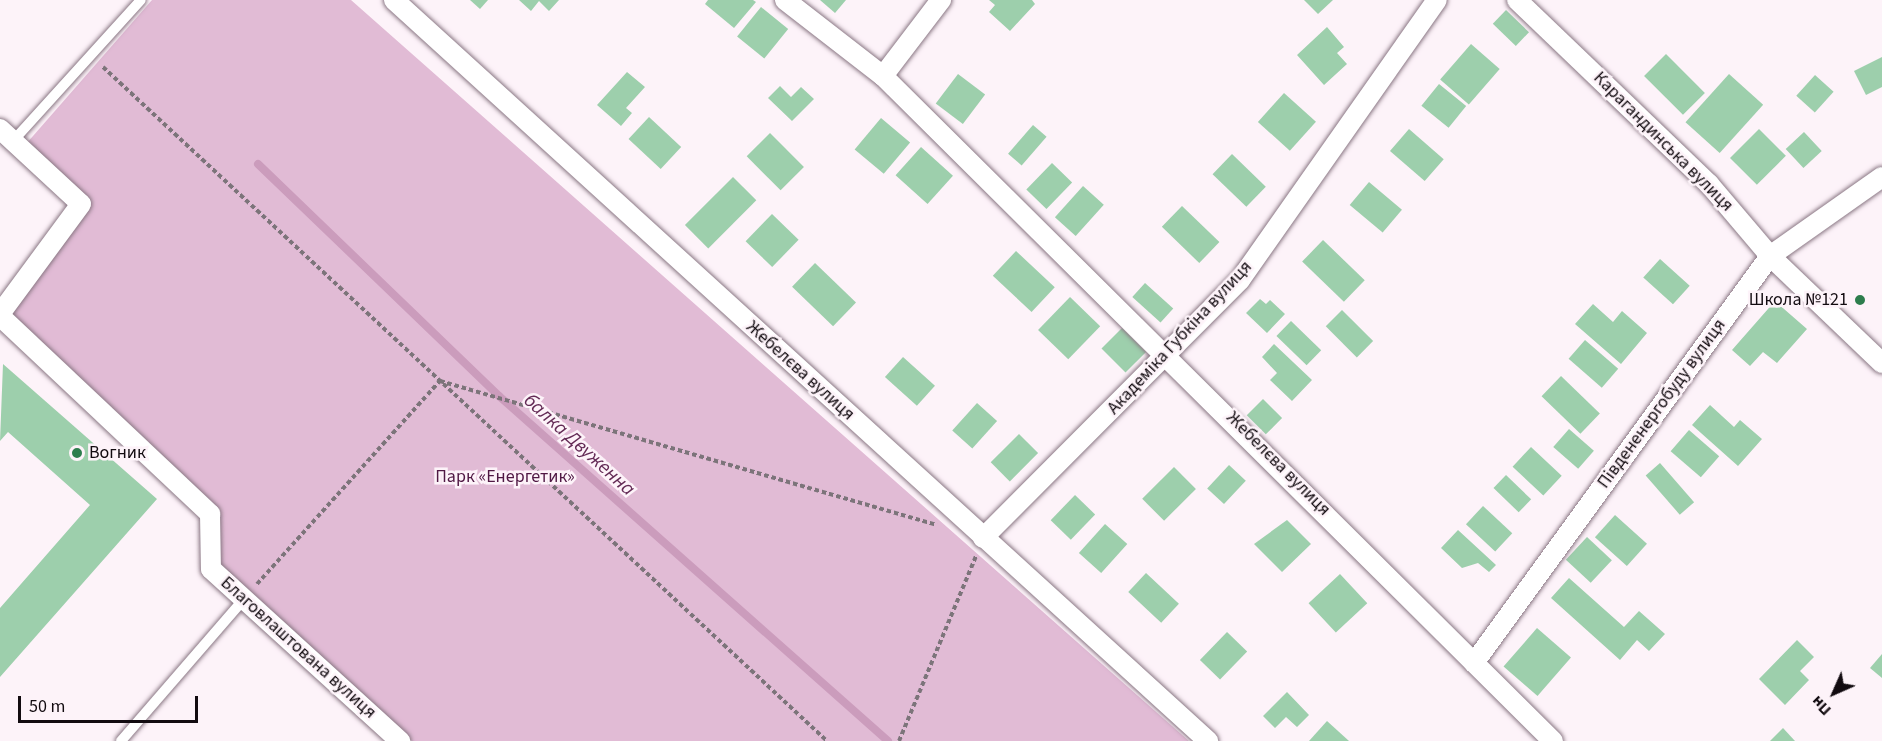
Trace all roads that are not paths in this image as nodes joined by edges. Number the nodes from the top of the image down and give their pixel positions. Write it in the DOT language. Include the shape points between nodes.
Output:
graph roads {
  1 [pos="141,0"];
  2 [pos="394,0"];
  3 [pos="785,0"];
  4 [pos="941,0"];
  5 [pos="1437,0"];
  6 [pos="1517,0"];
  7 [pos="883,76"];
  8 [pos="6,135"];
  9 [pos="1882,177"];
  10 [pos="1770,256"];
  11 [pos="0,315"];
  12 [pos="1170,355"];
  13 [pos="1882,363"];
  14 [pos="983,538"];
  15 [pos="244,599"];
  16 [pos="1474,663"];
  17 [pos="121,741"];
  18 [pos="400,741"];
  19 [pos="1208,741"];
  20 [pos="1553,741"];
  1 -- 8 [label="lane"];
  2 -- 14 [label="street, Жебелєва вулиця"];
  3 -- 7 [label="street, Жебелєва вулиця"];
  4 -- 7 [label="street"];
  5 -- 12 [label="street, Академіка Губкіна вулиця" via="1240,279"];
  6 -- 10 [label="street, Карагандинська вулиця" via="1709,184"];
  7 -- 12 [label="street, Жебелєва вулиця"];
  8 -- 11 [label="street, Благовлаштована вулиця" via="81,204"];
  9 -- 10 [label="street, Південенергобуду вулиця"];
  10 -- 13 [label="street, Карагандинська вулиця"];
  10 -- 16 [label="street, Південенергобуду вулиця"];
  11 -- 15 [label="street, Благовлаштована вулиця" via="210,514 211,569"];
  12 -- 14 [label="street, Академіка Губкіна вулиця"];
  12 -- 16 [label="street, Жебелєва вулиця"];
  14 -- 19 [label="street, Жебелєва вулиця"];
  15 -- 17 [label="lane"];
  15 -- 18 [label="street, Благовлаштована вулиця"];
  16 -- 20 [label="street, Жебелєва вулиця"];
}
